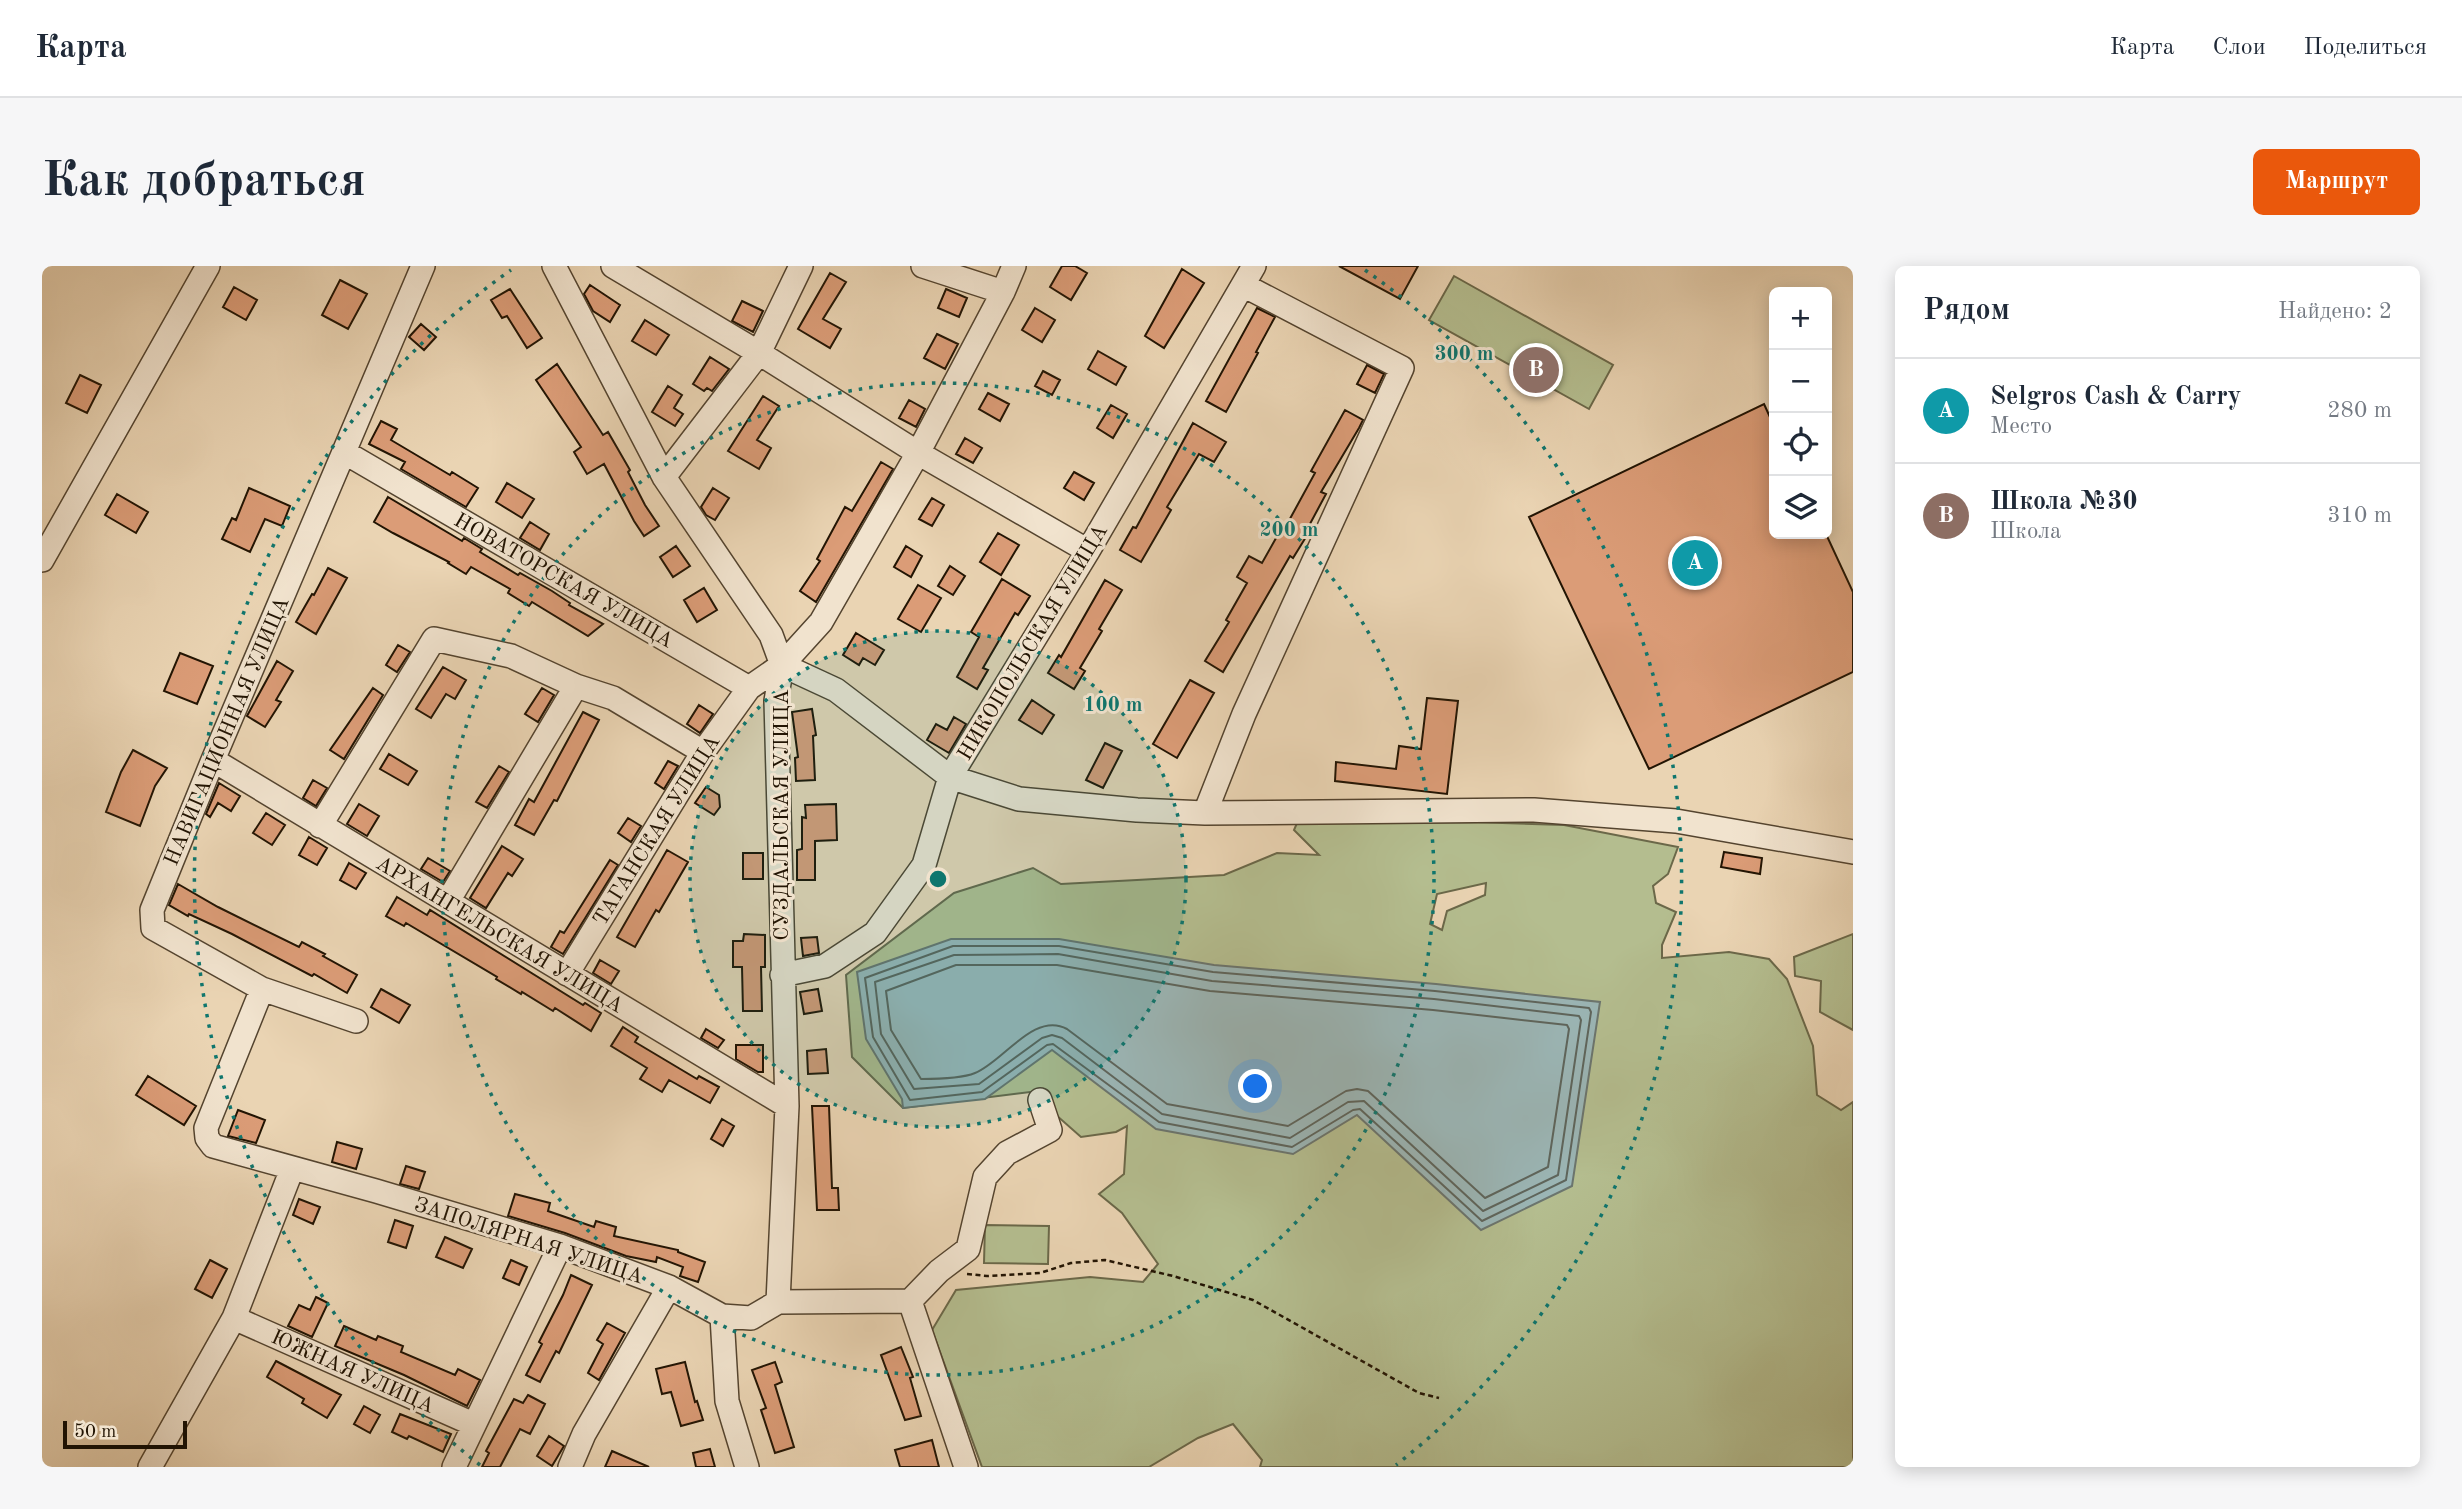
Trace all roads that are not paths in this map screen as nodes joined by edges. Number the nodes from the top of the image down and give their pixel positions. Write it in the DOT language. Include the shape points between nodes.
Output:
graph roads {
  1 [pos="208,266"];
  2 [pos="423,266"];
  3 [pos="554,266"];
  4 [pos="613,266"];
  5 [pos="801,266"];
  6 [pos="923,266"];
  7 [pos="1014,266"];
  8 [pos="1249,276"];
  9 [pos="1003,292"];
  10 [pos="759,353"];
  11 [pos="344,452"];
  12 [pos="918,453"];
  13 [pos="664,477"];
  14 [pos="1088,551"];
  15 [pos="42,560"];
  16 [pos="782,665"];
  17 [pos="576,686"];
  18 [pos="749,688"];
  19 [pos="703,752"];
  20 [pos="213,760"];
  21 [pos="950,777"];
  22 [pos="1205,813"];
  23 [pos="320,826"];
  24 [pos="1853,852"];
  25 [pos="448,901"];
  26 [pos="567,974"];
  27 [pos="782,975"];
  28 [pos="262,989"];
  29 [pos="356,1021"];
  30 [pos="1040,1100"];
  31 [pos="787,1106"];
  32 [pos="292,1170"];
  33 [pos="560,1246"];
  34 [pos="669,1287"];
  35 [pos="910,1301"];
  36 [pos="778,1302"];
  37 [pos="722,1316"];
  38 [pos="234,1318"];
  39 [pos="473,1424"];
  40 [pos="150,1467"];
  41 [pos="454,1467"];
  42 [pos="570,1467"];
  43 [pos="747,1467"];
  44 [pos="966,1467"];
  1 -- 15 [label="street"];
  2 -- 11 [label="street, НАВИГАЦИОННАЯ УЛИЦА"];
  3 -- 13 [label="street"];
  4 -- 10 [label="street"];
  5 -- 10 [label="street"];
  6 -- 9 [label="street"];
  7 -- 9 [label="street, СУЗДАЛЬСКАЯ УЛИЦА"];
  8 -- 14 [label="street, НИКОПОЛЬСКАЯ УЛИЦА"];
  8 -- 22 [label="street" via="1402,368 1244,714"];
  9 -- 12 [label="street, СУЗДАЛЬСКАЯ УЛИЦА"];
  10 -- 12 [label="street"];
  10 -- 13 [label="street"];
  11 -- 18 [label="street, НОВАТОРСКАЯ УЛИЦА"];
  11 -- 20 [label="street, НАВИГАЦИОННАЯ УЛИЦА"];
  12 -- 14 [label="street"];
  12 -- 16 [label="street, СУЗДАЛЬСКАЯ УЛИЦА" via="821,622"];
  13 -- 16 [label="street" via="771,635"];
  14 -- 21 [label="street, НИКОПОЛЬСКАЯ УЛИЦА"];
  16 -- 18 [label="street"];
  16 -- 21 [label="street" via="836,690"];
  16 -- 27 [label="street, СУЗДАЛЬСКАЯ УЛИЦА" via="776,701"];
  17 -- 19 [label="street" via="613,698"];
  17 -- 23 [label="street" via="511,656 434,639"];
  17 -- 25 [label="street"];
  18 -- 19 [label="street, ТАГАНСКАЯ УЛИЦА"];
  19 -- 26 [label="street, ТАГАНСКАЯ УЛИЦА"];
  20 -- 23 [label="street, АРХАНГЕЛЬСКАЯ УЛИЦА"];
  20 -- 28 [label="street, НАВИГАЦИОННАЯ УЛИЦА" via="152,910 153,928"];
  21 -- 22 [label="street" via="1019,799"];
  21 -- 27 [label="street, НИКОПОЛЬСКАЯ УЛИЦА" via="924,865 875,933 825,966"];
  22 -- 24 [label="street" via="1534,810 1676,821"];
  23 -- 25 [label="street, АРХАНГЕЛЬСКАЯ УЛИЦА"];
  25 -- 26 [label="street, АРХАНГЕЛЬСКАЯ УЛИЦА"];
  26 -- 31 [label="street, АРХАНГЕЛЬСКАЯ УЛИЦА"];
  27 -- 31 [label="street, СУЗДАЛЬСКАЯ УЛИЦА"];
  28 -- 29 [label="street"];
  28 -- 32 [label="street, ЗАПОЛЯРНАЯ УЛИЦА" via="206,1128 207,1138 213,1146"];
  30 -- 35 [label="street" via="1050,1130 1007,1153 985,1177 968,1249"];
  31 -- 36 [label="street, СУЗДАЛЬСКАЯ УЛИЦА"];
  32 -- 33 [label="street, ЗАПОЛЯРНАЯ УЛИЦА"];
  32 -- 38 [label="street"];
  33 -- 34 [label="street, ЗАПОЛЯРНАЯ УЛИЦА"];
  33 -- 39 [label="street"];
  34 -- 37 [label="street, ЗАПОЛЯРНАЯ УЛИЦА"];
  34 -- 42 [label="street" via="584,1434"];
  35 -- 36 [label="street"];
  35 -- 44 [label="street"];
  36 -- 37 [label="street" via="751,1318"];
  37 -- 43 [label="street" via="727,1401"];
  38 -- 39 [label="street, ЮЖНАЯ УЛИЦА"];
  38 -- 40 [label="street"];
  39 -- 41 [label="street"];
}
